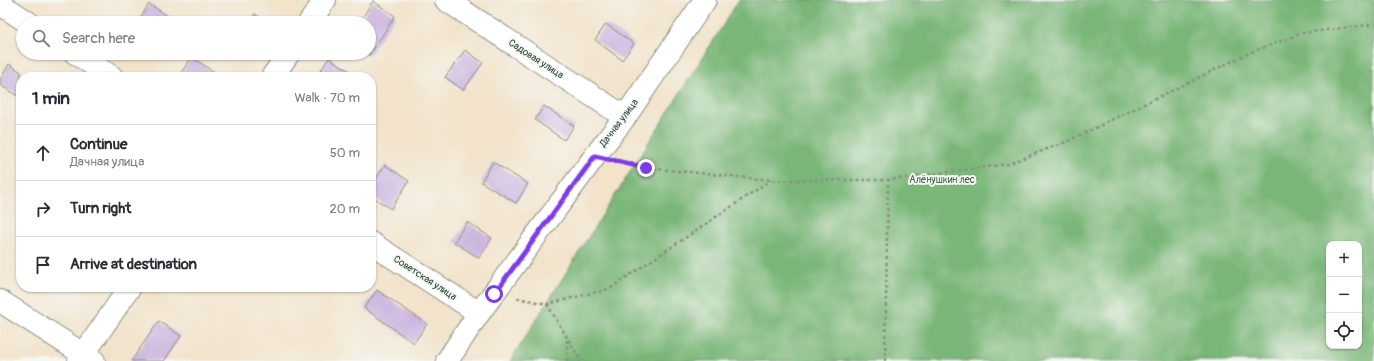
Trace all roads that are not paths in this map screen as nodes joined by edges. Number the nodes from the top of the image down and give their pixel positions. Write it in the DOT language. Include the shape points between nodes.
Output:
graph roads {
  1 [pos="325,0"];
  2 [pos="446,0"];
  3 [pos="705,0"];
  4 [pos="0,4"];
  5 [pos="18,16"];
  6 [pos="314,16"];
  7 [pos="86,60"];
  8 [pos="284,60"];
  9 [pos="104,72"];
  10 [pos="276,72"];
  11 [pos="625,117"];
  12 [pos="376,246"];
  13 [pos="127,292"];
  14 [pos="0,301"];
  15 [pos="479,313"];
  16 [pos="86,359"];
  17 [pos="447,361"];
  1 -- 6 [label="street"];
  2 -- 11 [label="street, Садовая улица"];
  3 -- 11 [label="street, Дачная улица"];
  4 -- 5 [label="street"];
  7 -- 9 [label="street"];
  8 -- 10 [label="street"];
  11 -- 15 [label="street, Дачная улица"];
  12 -- 15 [label="street, Советская улица"];
  13 -- 16 [label="street"];
  14 -- 16 [label="street"];
  15 -- 17 [label="street, Дачная улица"];
}
